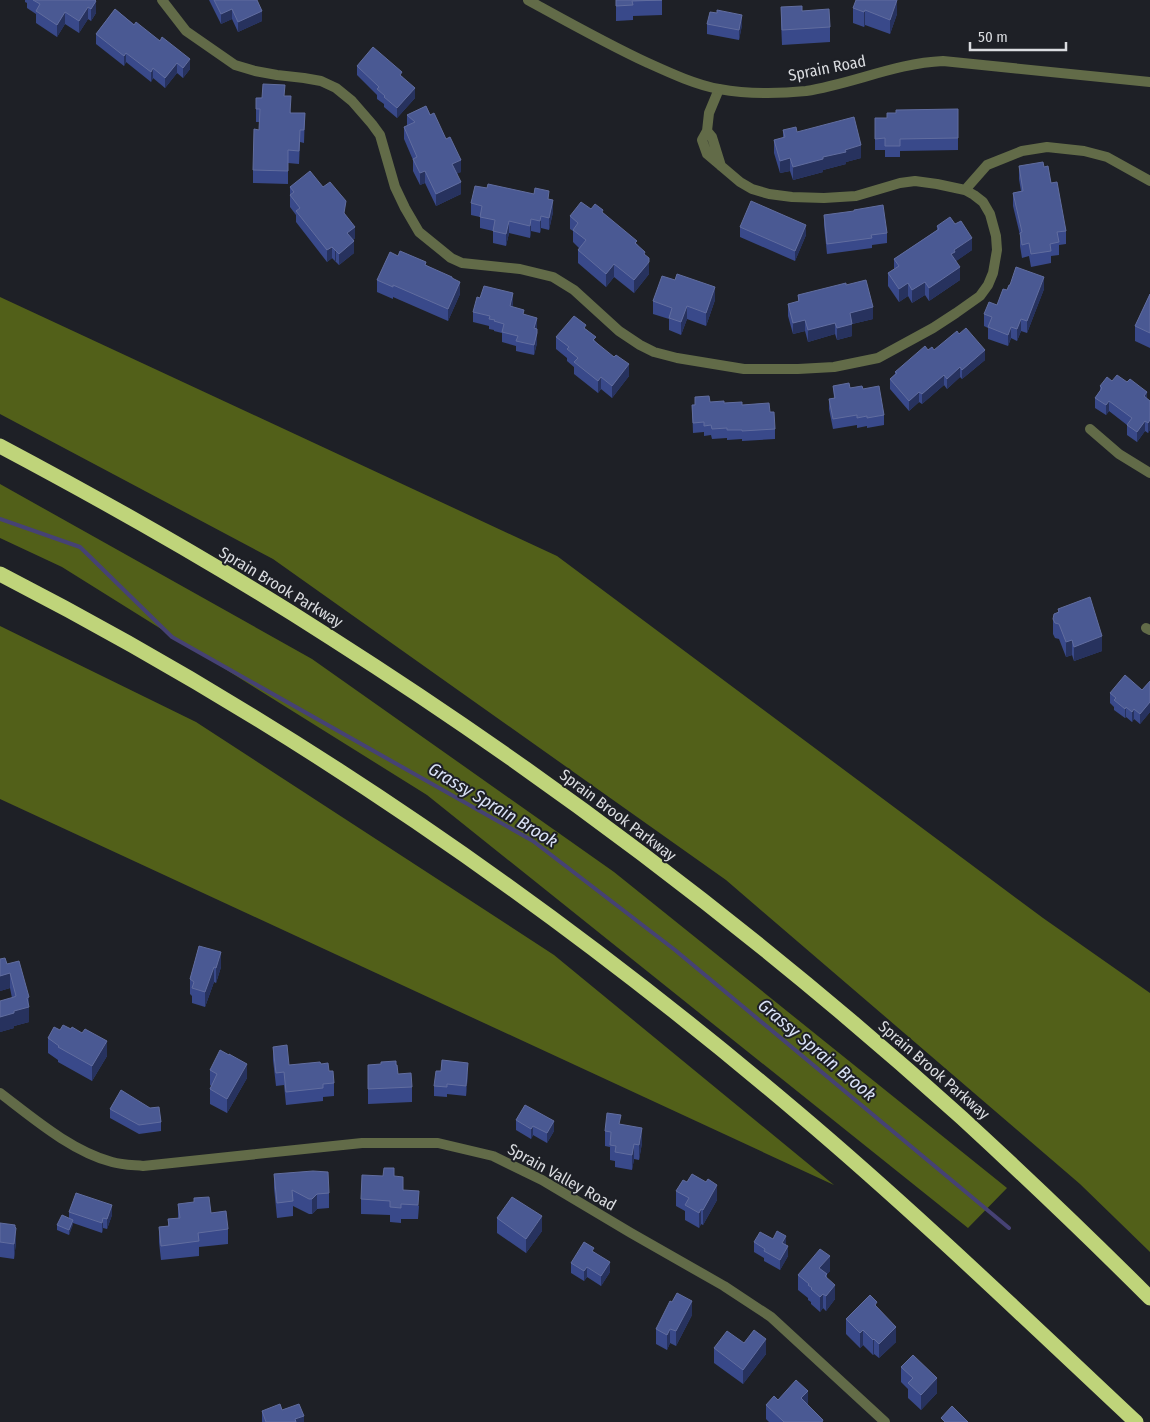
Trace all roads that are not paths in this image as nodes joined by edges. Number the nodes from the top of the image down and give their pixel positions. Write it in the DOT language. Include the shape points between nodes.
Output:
graph roads {
  1 [pos="162,0"];
  2 [pos="528,0"];
  3 [pos="1150,82"];
  4 [pos="719,89"];
  5 [pos="1150,181"];
  6 [pos="965,190"];
  7 [pos="1090,429"];
  8 [pos="0,446"];
  9 [pos="1150,473"];
  10 [pos="0,574"];
  11 [pos="0,1093"];
  12 [pos="1150,1298"];
  13 [pos="885,1422"];
  14 [pos="1136,1422"];
  1 -- 6 [label="street" via="186,31 235,65 269,74 321,81 352,101 380,134 395,187 419,232 451,258 462,263 520,269 553,277 574,290 640,345 677,358 744,369 834,367 878,358 933,328 980,296 993,273 997,250 990,214 983,202"];
  2 -- 4 [label="street, Sprain Road" via="674,75"];
  3 -- 4 [label="street, Sprain Road" via="943,61 885,71 805,91 768,94"];
  4 -- 6 [label="street" via="709,113 707,131 721,166 752,189 792,197 824,198 856,196 915,181"];
  5 -- 6 [label="street" via="1107,157 1047,147 1022,151 987,165"];
  7 -- 9 [label="street" via="1119,454"];
  8 -- 12 [label="highway, Sprain Brook Parkway" via="172,541 332,638 448,715 600,823 719,913 884,1050 995,1148"];
  10 -- 14 [label="highway" via="137,648 275,730 423,827 576,936 723,1051 866,1172"];
  11 -- 13 [label="street, Sprain Valley Road" via="81,1149 112,1162 143,1166 362,1144 438,1143 493,1156 542,1180 771,1317"];
}
